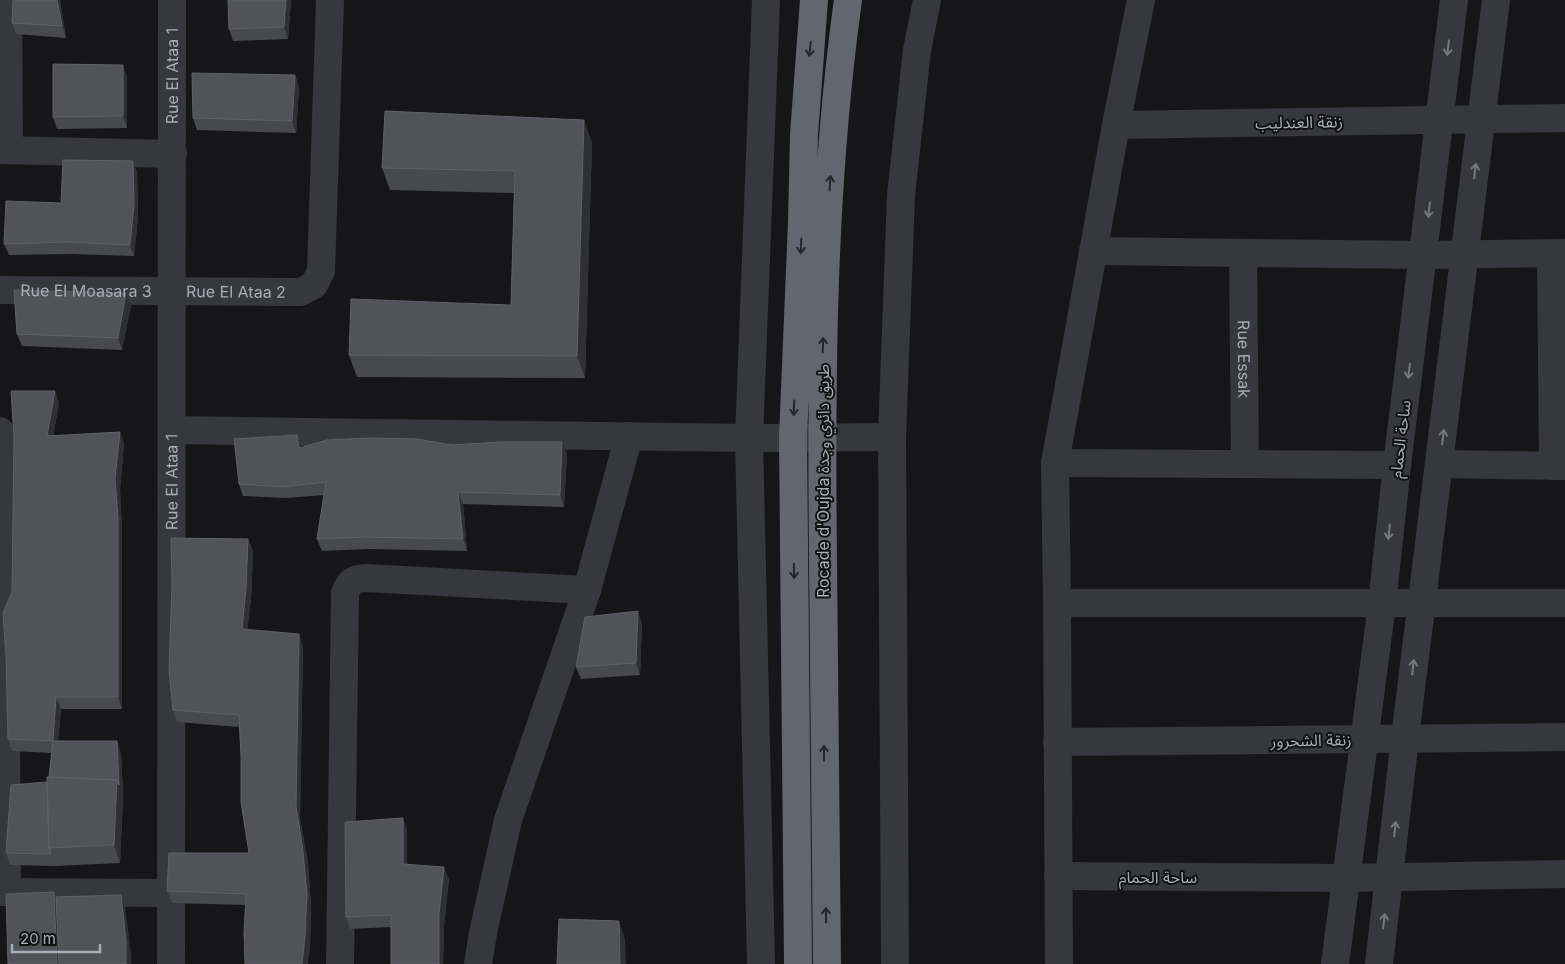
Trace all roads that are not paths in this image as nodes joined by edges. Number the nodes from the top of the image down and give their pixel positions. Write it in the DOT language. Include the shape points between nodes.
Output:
graph roads {
  1 [pos="8,0"];
  2 [pos="172,0"];
  3 [pos="330,0"];
  4 [pos="766,0"];
  5 [pos="814,0"];
  6 [pos="848,0"];
  7 [pos="926,0"];
  8 [pos="1141,0"];
  9 [pos="1454,0"];
  10 [pos="1496,0"];
  11 [pos="1565,118"];
  12 [pos="1440,120"];
  13 [pos="1482,120"];
  14 [pos="1116,125"];
  15 [pos="4,150"];
  16 [pos="173,154"];
  17 [pos="1093,251"];
  18 [pos="1558,253"];
  19 [pos="1243,254"];
  20 [pos="1424,255"];
  21 [pos="1464,255"];
  22 [pos="0,290"];
  23 [pos="172,291"];
  24 [pos="172,430"];
  25 [pos="0,431"];
  26 [pos="629,436"];
  27 [pos="793,437"];
  28 [pos="822,437"];
  29 [pos="892,437"];
  30 [pos="749,438"];
  31 [pos="1055,463"];
  32 [pos="1245,464"];
  33 [pos="1440,464"];
  34 [pos="1397,465"];
  35 [pos="1559,466"];
  36 [pos="587,590"];
  37 [pos="1057,603"];
  38 [pos="1421,603"];
  39 [pos="1565,603"];
  40 [pos="1382,604"];
  41 [pos="1565,737"];
  42 [pos="1404,738"];
  43 [pos="1363,739"];
  44 [pos="1057,742"];
  45 [pos="1565,874"];
  46 [pos="1058,876"];
  47 [pos="1389,877"];
  48 [pos="1346,878"];
  49 [pos="3,891"];
  50 [pos="171,893"];
  51 [pos="171,964"];
  52 [pos="340,964"];
  53 [pos="478,964"];
  54 [pos="761,964"];
  55 [pos="798,964"];
  56 [pos="827,964"];
  57 [pos="895,964"];
  58 [pos="1059,964"];
  59 [pos="1336,964"];
  60 [pos="1379,964"];
  1 -- 15 [label="street"];
  2 -- 16 [label="street, Rue El Ataa 1"];
  3 -- 23 [label="street, Rue El Ataa 2" via="321,271 314,285 301,292"];
  4 -- 30 [label="street"];
  5 -- 27 [label="highway, Rocade d'Oujda طريق دائري وجدة, one-way" via="804,135"];
  28 -- 6 [label="highway, Rocade d'Oujda طريق دائري وجدة, one-way" via="832,135"];
  7 -- 29 [label="street" via="917,50 901,195"];
  8 -- 14 [label="street"];
  9 -- 12 [label="street, ساحة الحمام, one-way"];
  10 -- 13 [label="street"];
  11 -- 13 [label="street, زنقة العندليب"];
  12 -- 13 [label="street, زنقة العندليب"];
  12 -- 14 [label="street, زنقة العندليب"];
  12 -- 20 [label="street, ساحة الحمام, one-way"];
  21 -- 13 [label="street, one-way"];
  14 -- 17 [label="street"];
  15 -- 16 [label="street"];
  16 -- 23 [label="street, Rue El Ataa 1"];
  17 -- 19 [label="street"];
  17 -- 31 [label="street"];
  18 -- 21 [label="street"];
  18 -- 35 [label="street"];
  19 -- 20 [label="street"];
  19 -- 32 [label="street, Rue Essak"];
  20 -- 21 [label="street"];
  20 -- 34 [label="street, ساحة الحمام, one-way"];
  33 -- 21 [label="street, one-way"];
  22 -- 23 [label="street, Rue El Moasara 3"];
  23 -- 24 [label="street, Rue El Ataa 1"];
  24 -- 26 [label="street"];
  24 -- 50 [label="street, Rue El Ataa 1"];
  25 -- 49 [label="street" via="4,438"];
  26 -- 30 [label="street"];
  26 -- 36 [label="street"];
  27 -- 28 [label="street"];
  27 -- 30 [label="street"];
  27 -- 55 [label="highway, Rocade d'Oujda طريق دائري وجدة, one-way"];
  28 -- 29 [label="street"];
  56 -- 28 [label="highway, Rocade d'Oujda طريق دائري وجدة, one-way"];
  29 -- 57 [label="street"];
  30 -- 54 [label="street"];
  31 -- 32 [label="street"];
  31 -- 37 [label="street"];
  32 -- 34 [label="street"];
  33 -- 35 [label="street"];
  33 -- 38 [label="street"];
  34 -- 40 [label="street, ساحة الحمام, one-way"];
  36 -- 52 [label="street" via="366,578 357,578 349,584 345,593"];
  36 -- 53 [label="street" via="508,820"];
  37 -- 40 [label="street"];
  37 -- 44 [label="street"];
  38 -- 39 [label="street"];
  38 -- 40 [label="street"];
  42 -- 38 [label="street, one-way"];
  40 -- 43 [label="street, ساحة الحمام"];
  41 -- 42 [label="street, زنقة الشحرور"];
  42 -- 43 [label="street, زنقة الشحرور"];
  47 -- 42 [label="street, one-way"];
  43 -- 44 [label="street, زنقة الشحرور"];
  43 -- 48 [label="street, ساحة الحمام"];
  44 -- 46 [label="street"];
  45 -- 47 [label="street, ساحة الحمام"];
  46 -- 48 [label="street, ساحة الحمام"];
  46 -- 58 [label="street"];
  47 -- 48 [label="street, ساحة الحمام"];
  60 -- 47 [label="street, one-way"];
  48 -- 59 [label="street, ساحة الحمام"];
  49 -- 50 [label="street"];
  50 -- 51 [label="street, Rue El Ataa 1"];
}
